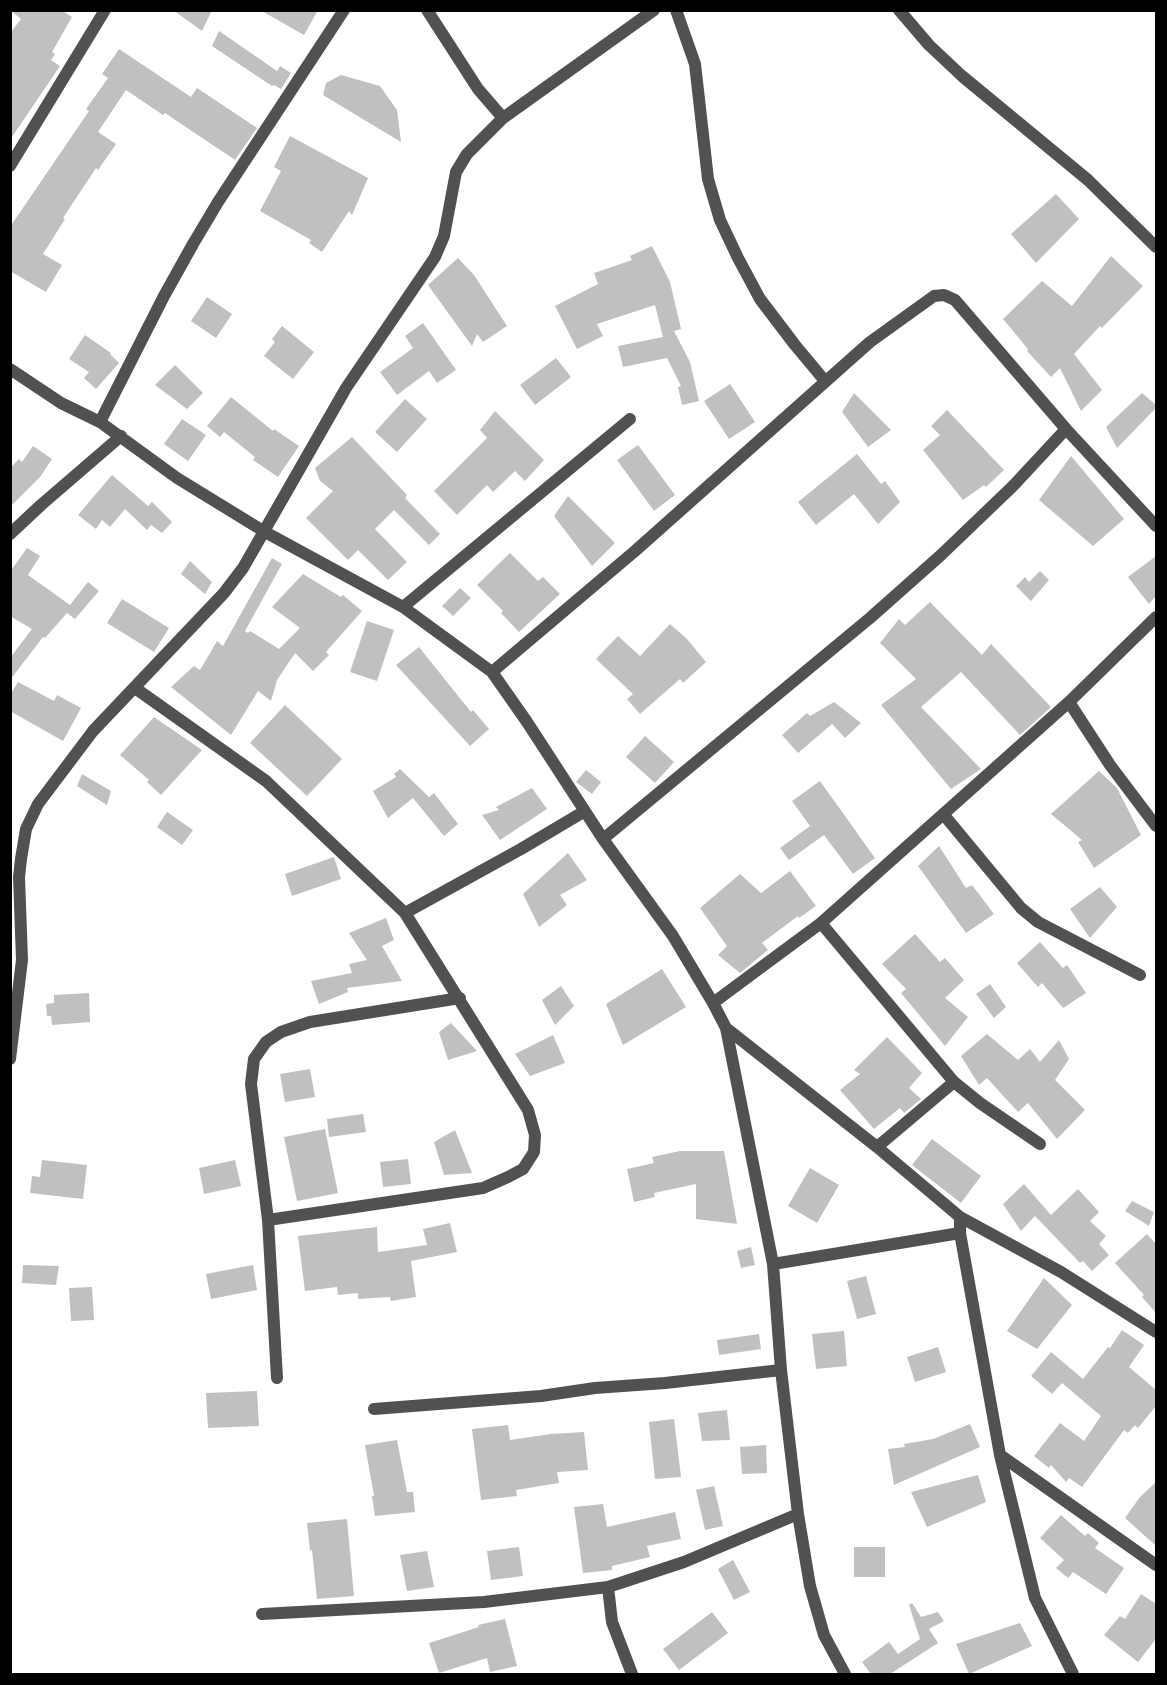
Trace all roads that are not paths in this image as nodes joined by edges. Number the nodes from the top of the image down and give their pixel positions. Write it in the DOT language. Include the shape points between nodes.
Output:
graph roads {
  1 [pos="105,10"];
  2 [pos="344,10"];
  3 [pos="427,10"];
  4 [pos="654,10"];
  5 [pos="676,10"];
  6 [pos="899,10"];
  7 [pos="503,118"];
  8 [pos="10,166"];
  9 [pos="1156,247"];
  10 [pos="10,369"];
  11 [pos="825,381"];
  12 [pos="630,419"];
  13 [pos="100,422"];
  14 [pos="1066,429"];
  15 [pos="122,436"];
  16 [pos="1156,526"];
  17 [pos="266,531"];
  18 [pos="10,534"];
  19 [pos="403,607"];
  20 [pos="1156,617"];
  21 [pos="492,672"];
  22 [pos="135,688"];
  23 [pos="1069,702"];
  24 [pos="585,811"];
  25 [pos="944,815"];
  26 [pos="1156,826"];
  27 [pos="603,839"];
  28 [pos="15,877"];
  29 [pos="405,914"];
  30 [pos="821,923"];
  31 [pos="1140,975"];
  32 [pos="460,998"];
  33 [pos="713,1003"];
  34 [pos="726,1029"];
  35 [pos="10,1059"];
  36 [pos="954,1082"];
  37 [pos="1040,1144"];
  38 [pos="877,1147"];
  39 [pos="960,1217"];
  40 [pos="268,1220"];
  41 [pos="960,1233"];
  42 [pos="773,1264"];
  43 [pos="1156,1332"];
  44 [pos="781,1370"];
  45 [pos="277,1378"];
  46 [pos="374,1409"];
  47 [pos="1000,1455"];
  48 [pos="798,1514"];
  49 [pos="1156,1566"];
  50 [pos="608,1587"];
  51 [pos="262,1614"];
  52 [pos="632,1674"];
  53 [pos="845,1674"];
  54 [pos="1073,1674"];
  1 -- 8 [label="street"];
  2 -- 13 [label="street" via="193,244"];
  3 -- 7 [label="street" via="478,89"];
  4 -- 7 [label="street"];
  5 -- 11 [label="street" via="695,64 708,179 720,220 760,299"];
  6 -- 9 [label="street" via="962,76 1088,180"];
  7 -- 17 [label="street" via="467,154 456,172 444,236 435,257 346,388"];
  10 -- 13 [label="street"];
  11 -- 14 [label="street" via="870,342 934,296 944,295 955,300"];
  11 -- 21 [label="street"];
  12 -- 19 [label="street"];
  13 -- 15 [label="street"];
  14 -- 16 [label="street"];
  14 -- 27 [label="street" via="941,555 879,610"];
  15 -- 17 [label="street" via="177,478"];
  15 -- 18 [label="street"];
  17 -- 19 [label="street"];
  17 -- 22 [label="street" via="224,593"];
  19 -- 21 [label="street"];
  20 -- 23 [label="street"];
  21 -- 24 [label="street"];
  22 -- 28 [label="street" via="93,731 38,804 26,829"];
  22 -- 29 [label="street" via="266,781"];
  23 -- 25 [label="street"];
  23 -- 26 [label="street"];
  24 -- 27 [label="street"];
  24 -- 29 [label="street"];
  25 -- 30 [label="street"];
  25 -- 31 [label="street" via="1021,908 1038,922"];
  27 -- 33 [label="street" via="674,936"];
  28 -- 35 [label="street" via="22,960"];
  29 -- 32 [label="street"];
  30 -- 33 [label="street"];
  30 -- 36 [label="street"];
  32 -- 40 [label="street" via="310,1022 266,1042 254,1059 251,1084"];
  32 -- 40 [label="street" via="528,1110 535,1135 534,1152 523,1169 483,1188"];
  33 -- 34 [label="street"];
  34 -- 38 [label="street"];
  34 -- 42 [label="street"];
  36 -- 37 [label="street"];
  36 -- 38 [label="street"];
  38 -- 39 [label="street"];
  39 -- 41 [label="street"];
  39 -- 43 [label="street" via="1061,1272"];
  40 -- 45 [label="street"];
  41 -- 42 [label="street"];
  41 -- 47 [label="street"];
  42 -- 44 [label="street"];
  44 -- 46 [label="street"];
  44 -- 48 [label="street"];
  47 -- 49 [label="street"];
  47 -- 54 [label="street" via="1035,1598"];
  48 -- 50 [label="street" via="684,1562"];
  48 -- 53 [label="street" via="810,1586 824,1635"];
  50 -- 51 [label="street" via="484,1602"];
  50 -- 52 [label="street" via="612,1622"];
}
